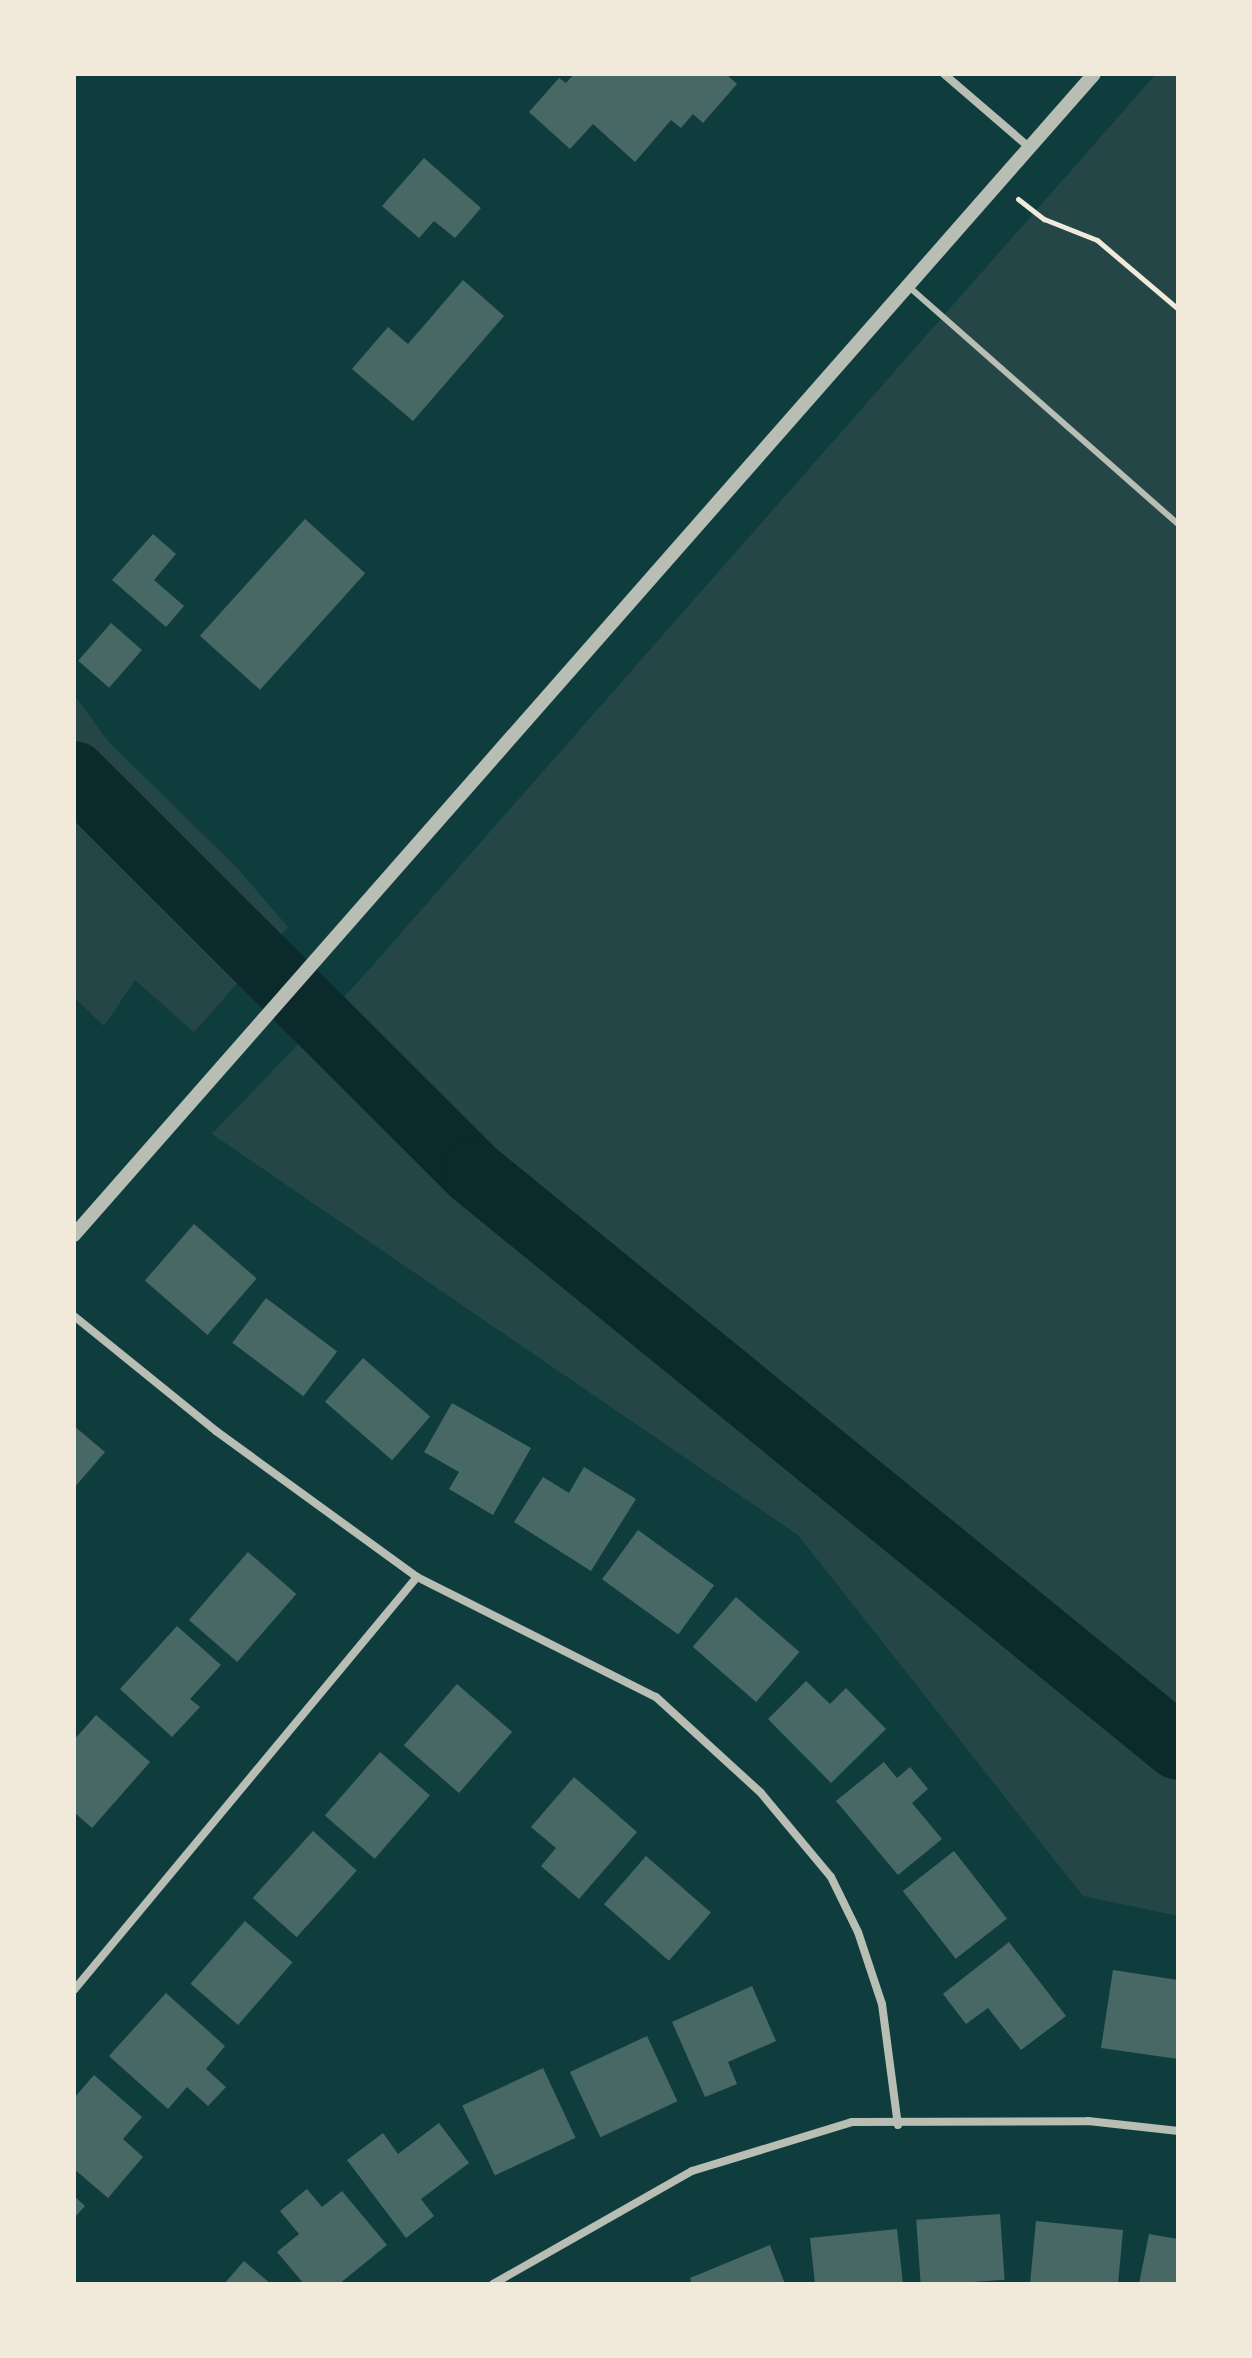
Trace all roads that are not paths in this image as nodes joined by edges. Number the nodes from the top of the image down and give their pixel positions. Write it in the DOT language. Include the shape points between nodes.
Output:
graph roads {
  1 [pos="944,74"];
  2 [pos="1094,74"];
  3 [pos="1030,148"];
  4 [pos="908,286"];
  5 [pos="1178,524"];
  6 [pos="74,1235"];
  7 [pos="74,1316"];
  8 [pos="417,1577"];
  9 [pos="74,1990"];
  10 [pos="898,2125"];
  11 [pos="1178,2131"];
  12 [pos="493,2284"];
  1 -- 3 [label="street"];
  2 -- 3 [label="street"];
  3 -- 4 [label="street"];
  4 -- 5 [label="lane"];
  4 -- 6 [label="street"];
  7 -- 8 [label="street" via="216,1431"];
  8 -- 9 [label="street"];
  8 -- 10 [label="street" via="656,1697 761,1793 831,1877 858,1932 882,2004"];
  10 -- 11 [label="street" via="1088,2121"];
  10 -- 12 [label="street" via="852,2122 692,2171"];
}
